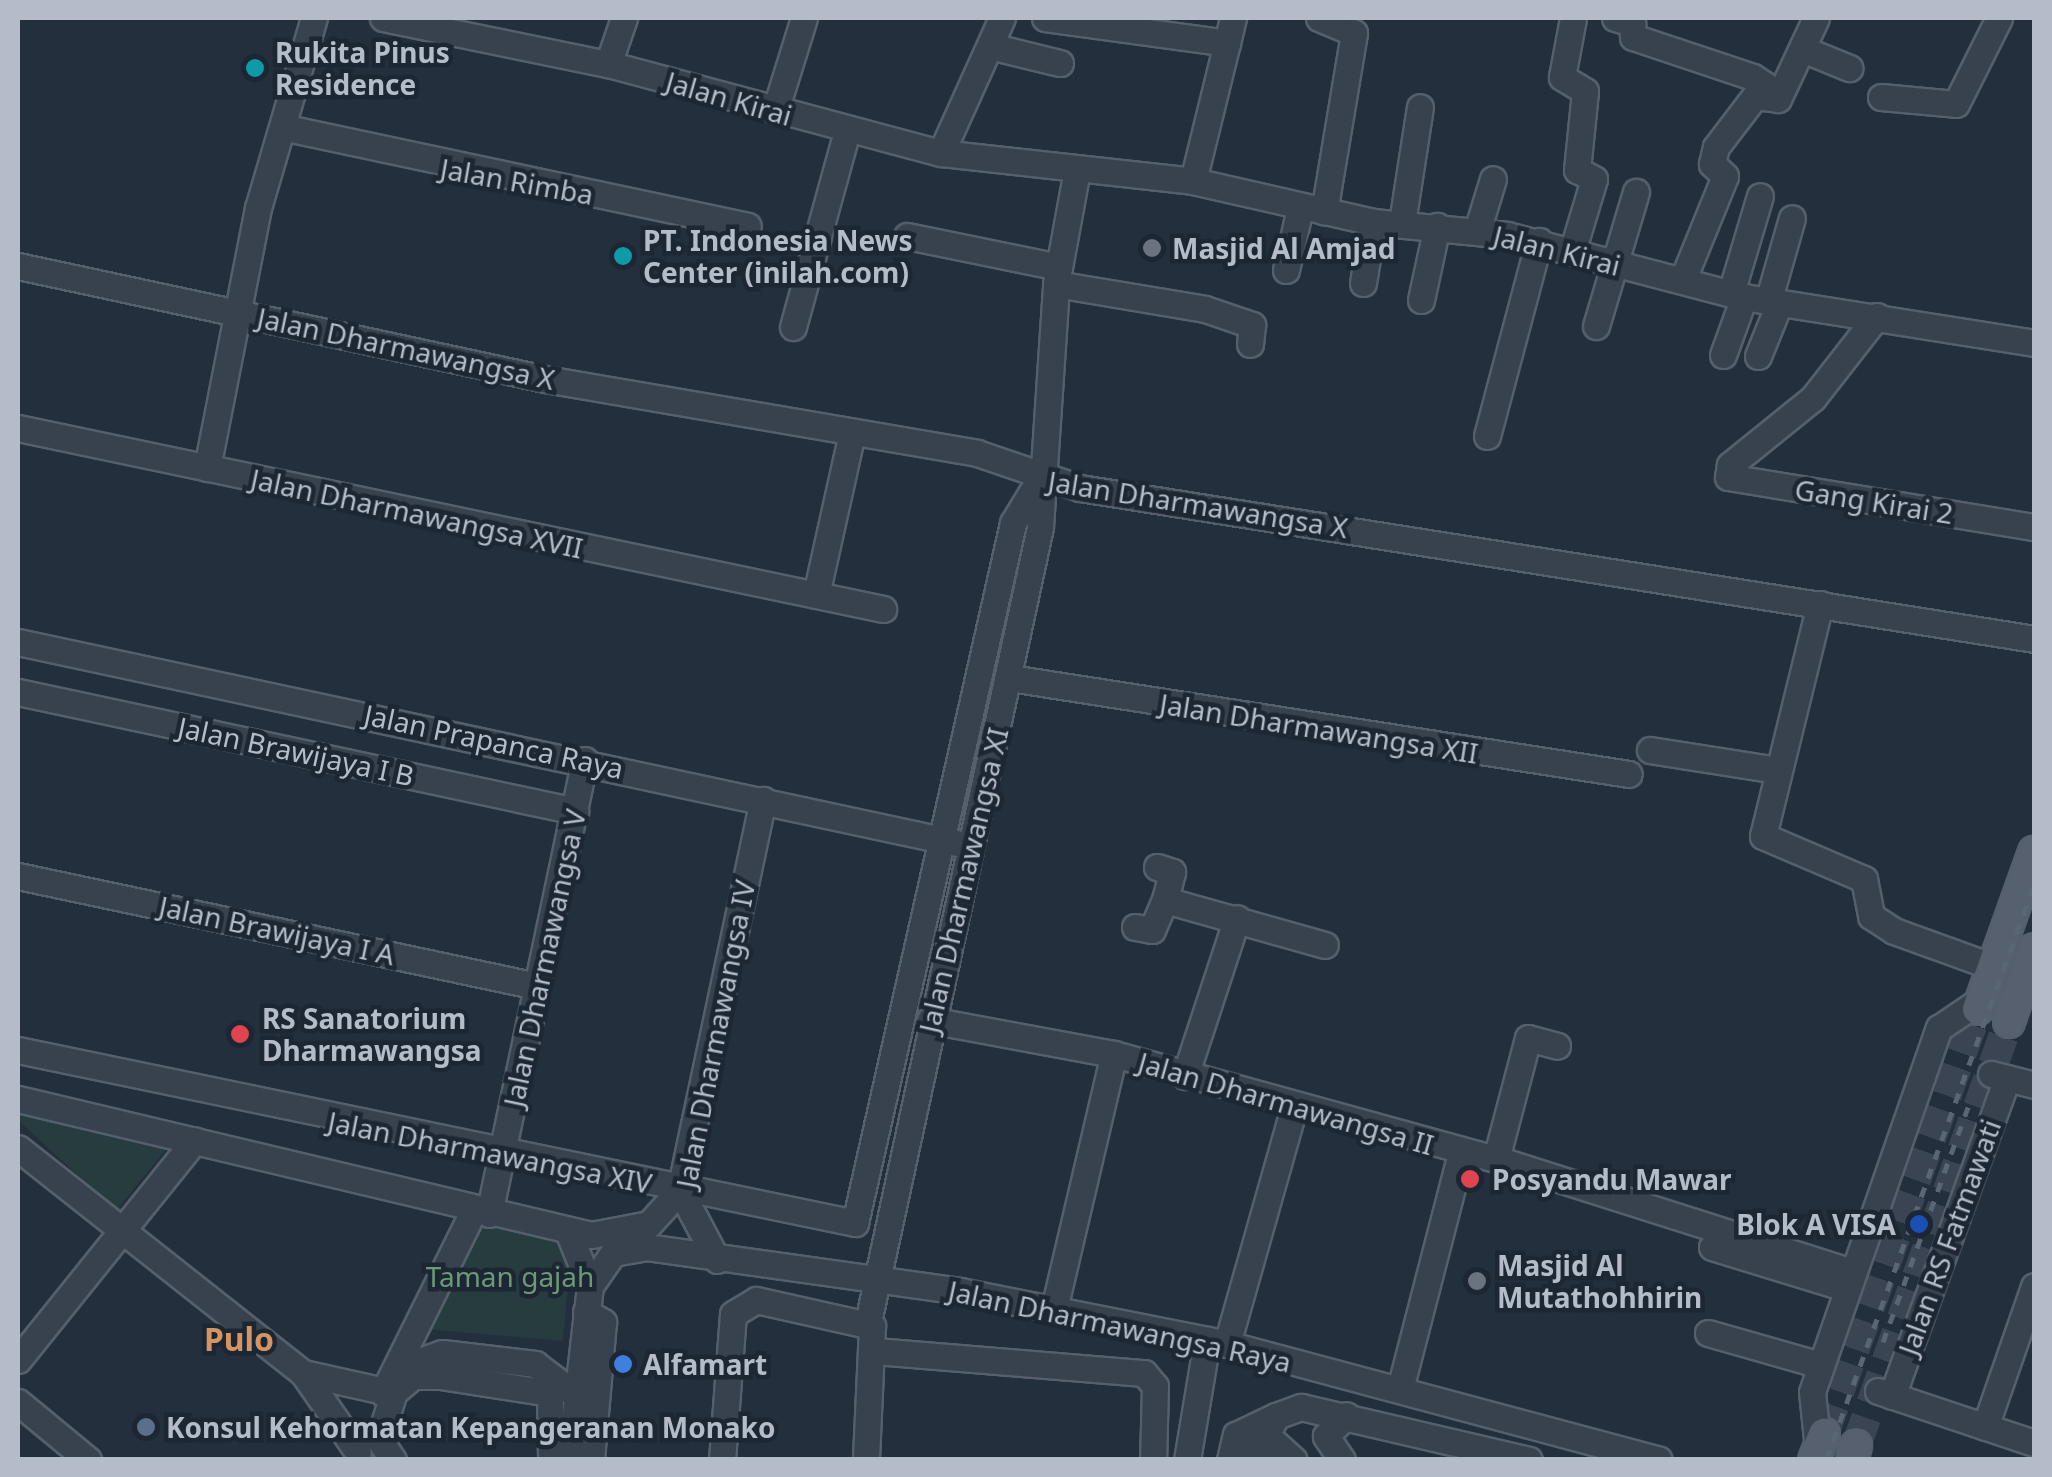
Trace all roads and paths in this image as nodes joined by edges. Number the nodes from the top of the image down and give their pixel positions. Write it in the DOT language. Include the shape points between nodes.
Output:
graph roads {
  1 [pos="314,18"];
  2 [pos="383,18"];
  3 [pos="624,18"];
  4 [pos="804,18"];
  5 [pos="1002,18"];
  6 [pos="1045,18"];
  7 [pos="1233,18"];
  8 [pos="1319,18"];
  9 [pos="1573,18"];
  10 [pos="1615,18"];
  11 [pos="1816,18"];
  12 [pos="1999,18"];
  13 [pos="1071,22"];
  14 [pos="1227,43"];
  15 [pos="990,46"];
  16 [pos="1806,50"];
  17 [pos="608,64"];
  18 [pos="1849,68"];
  19 [pos="1881,96"];
  20 [pos="1770,97"];
  21 [pos="1420,107"];
  22 [pos="775,111"];
  23 [pos="287,128"];
  24 [pos="847,131"];
  25 [pos="940,153"];
  26 [pos="1077,170"];
  27 [pos="1494,179"];
  28 [pos="1193,181"];
  29 [pos="1636,192"];
  30 [pos="1760,196"];
  31 [pos="1312,210"];
  32 [pos="1792,218"];
  33 [pos="1373,222"];
  34 [pos="1402,223"];
  35 [pos="748,226"];
  36 [pos="1437,226"];
  37 [pos="1477,231"];
  38 [pos="907,236"];
  39 [pos="1539,241"];
  40 [pos="1572,252"];
  41 [pos="1616,264"];
  42 [pos="18,266"];
  43 [pos="1286,270"];
  44 [pos="1057,275"];
  45 [pos="1683,279"];
  46 [pos="1363,284"];
  47 [pos="1755,299"];
  48 [pos="1421,300"];
  49 [pos="240,312"];
  50 [pos="1877,316"];
  51 [pos="1596,326"];
  52 [pos="793,327"];
  53 [pos="2034,343"];
  54 [pos="1250,344"];
  55 [pos="1723,355"];
  56 [pos="1758,356"];
  57 [pos="18,428"];
  58 [pos="852,432"];
  59 [pos="1488,436"];
  60 [pos="207,468"];
  61 [pos="1039,480"];
  62 [pos="2034,527"];
  63 [pos="816,595"];
  64 [pos="1820,604"];
  65 [pos="883,609"];
  66 [pos="2034,639"];
  67 [pos="18,642"];
  68 [pos="1010,678"];
  69 [pos="18,692"];
  70 [pos="1650,750"];
  71 [pos="584,760"];
  72 [pos="1778,770"];
  73 [pos="1629,774"];
  74 [pos="763,800"];
  75 [pos="575,810"];
  76 [pos="940,840"];
  77 [pos="970,846"];
  78 [pos="2034,852"];
  79 [pos="1157,867"];
  80 [pos="18,876"];
  81 [pos="1165,900"];
  82 [pos="1237,918"];
  83 [pos="1135,927"];
  84 [pos="1325,945"];
  85 [pos="2033,958"];
  86 [pos="1994,967"];
  87 [pos="537,986"];
  88 [pos="1980,1004"];
  89 [pos="930,1020"];
  90 [pos="2008,1022"];
  91 [pos="1557,1046"];
  92 [pos="18,1050"];
  93 [pos="1114,1054"];
  94 [pos="1185,1076"];
  95 [pos="2034,1085"];
  96 [pos="18,1099"];
  97 [pos="1294,1108"];
  98 [pos="195,1140"];
  99 [pos="239,1147"];
  100 [pos="18,1148"];
  101 [pos="1462,1152"];
  102 [pos="502,1157"];
  103 [pos="1496,1159"];
  104 [pos="681,1186"];
  105 [pos="158,1190"];
  106 [pos="481,1212"];
  107 [pos="568,1231"];
  108 [pos="120,1238"];
  109 [pos="1712,1247"];
  110 [pos="717,1260"];
  111 [pos="762,1268"];
  112 [pos="882,1280"];
  113 [pos="1849,1280"];
  114 [pos="590,1286"];
  115 [pos="2034,1286"];
  116 [pos="756,1300"];
  117 [pos="1054,1310"];
  118 [pos="586,1312"];
  119 [pos="868,1322"];
  120 [pos="1708,1334"];
  121 [pos="1217,1342"];
  122 [pos="875,1351"];
  123 [pos="18,1360"];
  124 [pos="1307,1365"];
  125 [pos="1820,1365"];
  126 [pos="398,1369"];
  127 [pos="303,1373"];
  128 [pos="1400,1389"];
  129 [pos="384,1391"];
  130 [pos="576,1395"];
  131 [pos="18,1402"];
  132 [pos="1301,1407"];
  133 [pos="1346,1415"];
  134 [pos="1276,1416"];
  135 [pos="1530,1420"];
  136 [pos="1985,1427"];
  137 [pos="2034,1443"];
  138 [pos="1819,1448"];
  139 [pos="1255,1456"];
  140 [pos="354,1457"];
  141 [pos="1516,1457"];
  142 [pos="1646,1458"];
  143 [pos="88,1460"];
  144 [pos="393,1460"];
  145 [pos="551,1460"];
  146 [pos="570,1460"];
  147 [pos="591,1460"];
  148 [pos="722,1460"];
  149 [pos="866,1460"];
  150 [pos="1153,1460"];
  151 [pos="1186,1460"];
  152 [pos="1230,1460"];
  153 [pos="1294,1460"];
  154 [pos="1342,1460"];
  1 -- 23 [label="street"];
  2 -- 17 [label="street, Jalan Kirai"];
  3 -- 17 [label="street"];
  4 -- 22 [label="street"];
  5 -- 15 [label="street"];
  6 -- 13 [label="street"];
  7 -- 14 [label="street"];
  8 -- 31 [label="street" via="1354,32"];
  9 -- 40 [label="street" via="1562,77 1585,91 1577,170 1594,180"];
  10 -- 20 [label="street" via="1632,22 1633,36 1752,77"];
  11 -- 16 [label="street"];
  12 -- 19 [label="street" via="1956,104"];
  13 -- 14 [label="street"];
  13 -- 15 [label="street" via="1058,71"];
  14 -- 28 [label="street"];
  15 -- 25 [label="street"];
  16 -- 18 [label="street"];
  16 -- 20 [label="street"];
  17 -- 22 [label="street, Jalan Kirai"];
  20 -- 45 [label="street" via="1716,147 1712,164 1724,179"];
  21 -- 34 [label="street"];
  22 -- 24 [label="street, Jalan Kirai"];
  23 -- 35 [label="street, Jalan Rimba"];
  23 -- 49 [label="street" via="258,208"];
  24 -- 25 [label="street, Jalan Kirai"];
  24 -- 52 [label="street"];
  25 -- 26 [label="street, Jalan Kirai"];
  26 -- 28 [label="street, Jalan Kirai"];
  26 -- 44 [label="street"];
  27 -- 37 [label="street"];
  28 -- 31 [label="street, Jalan Kirai"];
  29 -- 41 [label="street"];
  30 -- 47 [label="street"];
  31 -- 33 [label="street, Jalan Kirai"];
  31 -- 43 [label="street"];
  32 -- 47 [label="street"];
  33 -- 34 [label="street, Jalan Kirai"];
  33 -- 46 [label="street"];
  34 -- 36 [label="street, Jalan Kirai"];
  36 -- 37 [label="street, Jalan Kirai"];
  36 -- 48 [label="street"];
  37 -- 39 [label="street, Jalan Kirai"];
  38 -- 44 [label="street"];
  39 -- 40 [label="street, Jalan Kirai"];
  39 -- 59 [label="street"];
  40 -- 41 [label="street, Jalan Kirai"];
  41 -- 45 [label="street, Jalan Kirai"];
  41 -- 51 [label="street"];
  42 -- 49 [label="street, Jalan Dharmawangsa X"];
  44 -- 54 [label="street" via="1252,325"];
  44 -- 61 [label="street"];
  45 -- 47 [label="street, Jalan Kirai"];
  47 -- 50 [label="street, Jalan Kirai"];
  47 -- 55 [label="street"];
  47 -- 56 [label="street"];
  49 -- 58 [label="street, Jalan Dharmawangsa X"];
  49 -- 60 [label="street"];
  50 -- 53 [label="street, Jalan Kirai"];
  50 -- 62 [label="street, Gang Kirai 2" via="1812,398 1726,475"];
  57 -- 60 [label="street, Jalan Dharmawangsa XVII"];
  58 -- 61 [label="street, Jalan Dharmawangsa X" via="1000,458"];
  58 -- 63 [label="street"];
  60 -- 63 [label="street, Jalan Dharmawangsa XVII"];
  61 -- 64 [label="street, Jalan Dharmawangsa X"];
  61 -- 68 [label="street, Jalan Dharmawangsa XI" via="1040,527"];
  61 -- 76 [label="street, Jalan Dharmawangsa XIV" via="1018,504"];
  63 -- 65 [label="street, Jalan Dharmawangsa XVII"];
  64 -- 66 [label="street, Jalan Dharmawangsa X"];
  64 -- 72 [label="street"];
  67 -- 71 [label="street, Jalan Prapanca Raya"];
  68 -- 73 [label="street, Jalan Dharmawangsa XII"];
  68 -- 77 [label="street, Jalan Dharmawangsa XI"];
  69 -- 75 [label="street, Jalan Brawijaya I B"];
  70 -- 72 [label="street"];
  71 -- 74 [label="street, Jalan Prapanca Raya"];
  71 -- 75 [label="street, Jalan Dharmawangsa V"];
  72 -- 86 [label="street" via="1763,836 1864,880 1871,916 1894,931"];
  74 -- 76 [label="street, Jalan Prapanca Raya"];
  74 -- 104 [label="street, Jalan Dharmawangsa IV"];
  75 -- 87 [label="street, Jalan Dharmawangsa V"];
  76 -- 77 [label="street, Jalan Prapanca Raya"];
  76 -- 104 [label="street, Jalan Dharmawangsa XIV" via="860,1218 849,1225"];
  77 -- 89 [label="street, Jalan Dharmawangsa XI"];
  78 -- 86 [label="main road"];
  79 -- 81 [label="street" via="1172,872"];
  80 -- 87 [label="street, Jalan Brawijaya I A"];
  81 -- 82 [label="street"];
  81 -- 83 [label="street" via="1152,930"];
  82 -- 84 [label="street"];
  82 -- 94 [label="street"];
  85 -- 90 [label="main road"];
  86 -- 88 [label="main road"];
  87 -- 102 [label="street, Jalan Dharmawangsa V"];
  88 -- 113 [label="street" via="1940,1028"];
  89 -- 93 [label="street, Jalan Dharmawangsa II"];
  89 -- 112 [label="street, Jalan Dharmawangsa XI"];
  91 -- 103 [label="street" via="1529,1038"];
  92 -- 102 [label="street, Jalan Dharmawangsa XIV"];
  93 -- 94 [label="street, Jalan Dharmawangsa II"];
  93 -- 117 [label="street"];
  94 -- 97 [label="street, Jalan Dharmawangsa II"];
  95 -- 136 [label="street, Jalan RS Fatmawati" via="1998,1076 1884,1393"];
  96 -- 98 [label="street"];
  97 -- 101 [label="street, Jalan Dharmawangsa II"];
  97 -- 121 [label="street"];
  98 -- 99 [label="street"];
  98 -- 105 [label="street"];
  99 -- 105 [label="street"];
  99 -- 106 [label="street"];
  100 -- 108 [label="street"];
  101 -- 103 [label="street"];
  101 -- 128 [label="street, Jalan Dharmawangsa II"];
  102 -- 104 [label="street, Jalan Dharmawangsa XIV"];
  102 -- 106 [label="street, Jalan Dharmawangsa V"];
  103 -- 113 [label="street"];
  104 -- 107 [label="street" via="650,1224"];
  104 -- 110 [label="street, Jalan Dharmawangsa IV" via="696,1234"];
  105 -- 108 [label="street"];
  106 -- 107 [label="street"];
  106 -- 126 [label="street, Jalan Dharmawangsa V"];
  107 -- 114 [label="street"];
  108 -- 123 [label="street"];
  108 -- 127 [label="street"];
  109 -- 113 [label="street"];
  110 -- 111 [label="street, Jalan Dharmawangsa Raya"];
  110 -- 114 [label="street, Jalan Dharmawangsa Raya" via="628,1248 600,1265"];
  111 -- 112 [label="street, Jalan Dharmawangsa Raya"];
  111 -- 116 [label="street"];
  112 -- 117 [label="street, Jalan Dharmawangsa Raya"];
  112 -- 119 [label="street, Jalan Dharmawangsa XI"];
  113 -- 125 [label="street"];
  114 -- 118 [label="street"];
  115 -- 136 [label="street"];
  116 -- 119 [label="street"];
  116 -- 148 [label="street" via="733,1314"];
  117 -- 121 [label="street, Jalan Dharmawangsa Raya"];
  118 -- 130 [label="street"];
  118 -- 147 [label="street" via="603,1322"];
  119 -- 122 [label="street"];
  120 -- 125 [label="street"];
  121 -- 124 [label="street, Jalan Dharmawangsa Raya"];
  121 -- 151 [label="street"];
  122 -- 149 [label="street"];
  122 -- 150 [label="street" via="1144,1373 1155,1386"];
  124 -- 128 [label="street, Jalan Dharmawangsa Raya"];
  124 -- 132 [label="street"];
  125 -- 138 [label="street" via="1812,1392"];
  126 -- 129 [label="street, Jalan Dharmawangsa V"];
  126 -- 130 [label="street" via="442,1353 535,1364"];
  127 -- 129 [label="street"];
  127 -- 140 [label="street"];
  128 -- 135 [label="street, Jalan Dharmawangsa Raya"];
  129 -- 140 [label="street, Jalan Dharmawangsa V"];
  130 -- 146 [label="street"];
  131 -- 143 [label="street"];
  132 -- 133 [label="street"];
  132 -- 134 [label="street"];
  133 -- 141 [label="street" via="1376,1433"];
  133 -- 154 [label="street" via="1326,1436"];
  134 -- 139 [label="street"];
  134 -- 152 [label="street" via="1236,1435"];
  135 -- 141 [label="street"];
  135 -- 142 [label="street, Jalan Dharmawangsa Raya"];
  136 -- 137 [label="street"];
  139 -- 153 [label="street" via="1275,1443"];
  144 -- 145 [label="street" via="379,1440 394,1392 414,1376 550,1393"];
}
